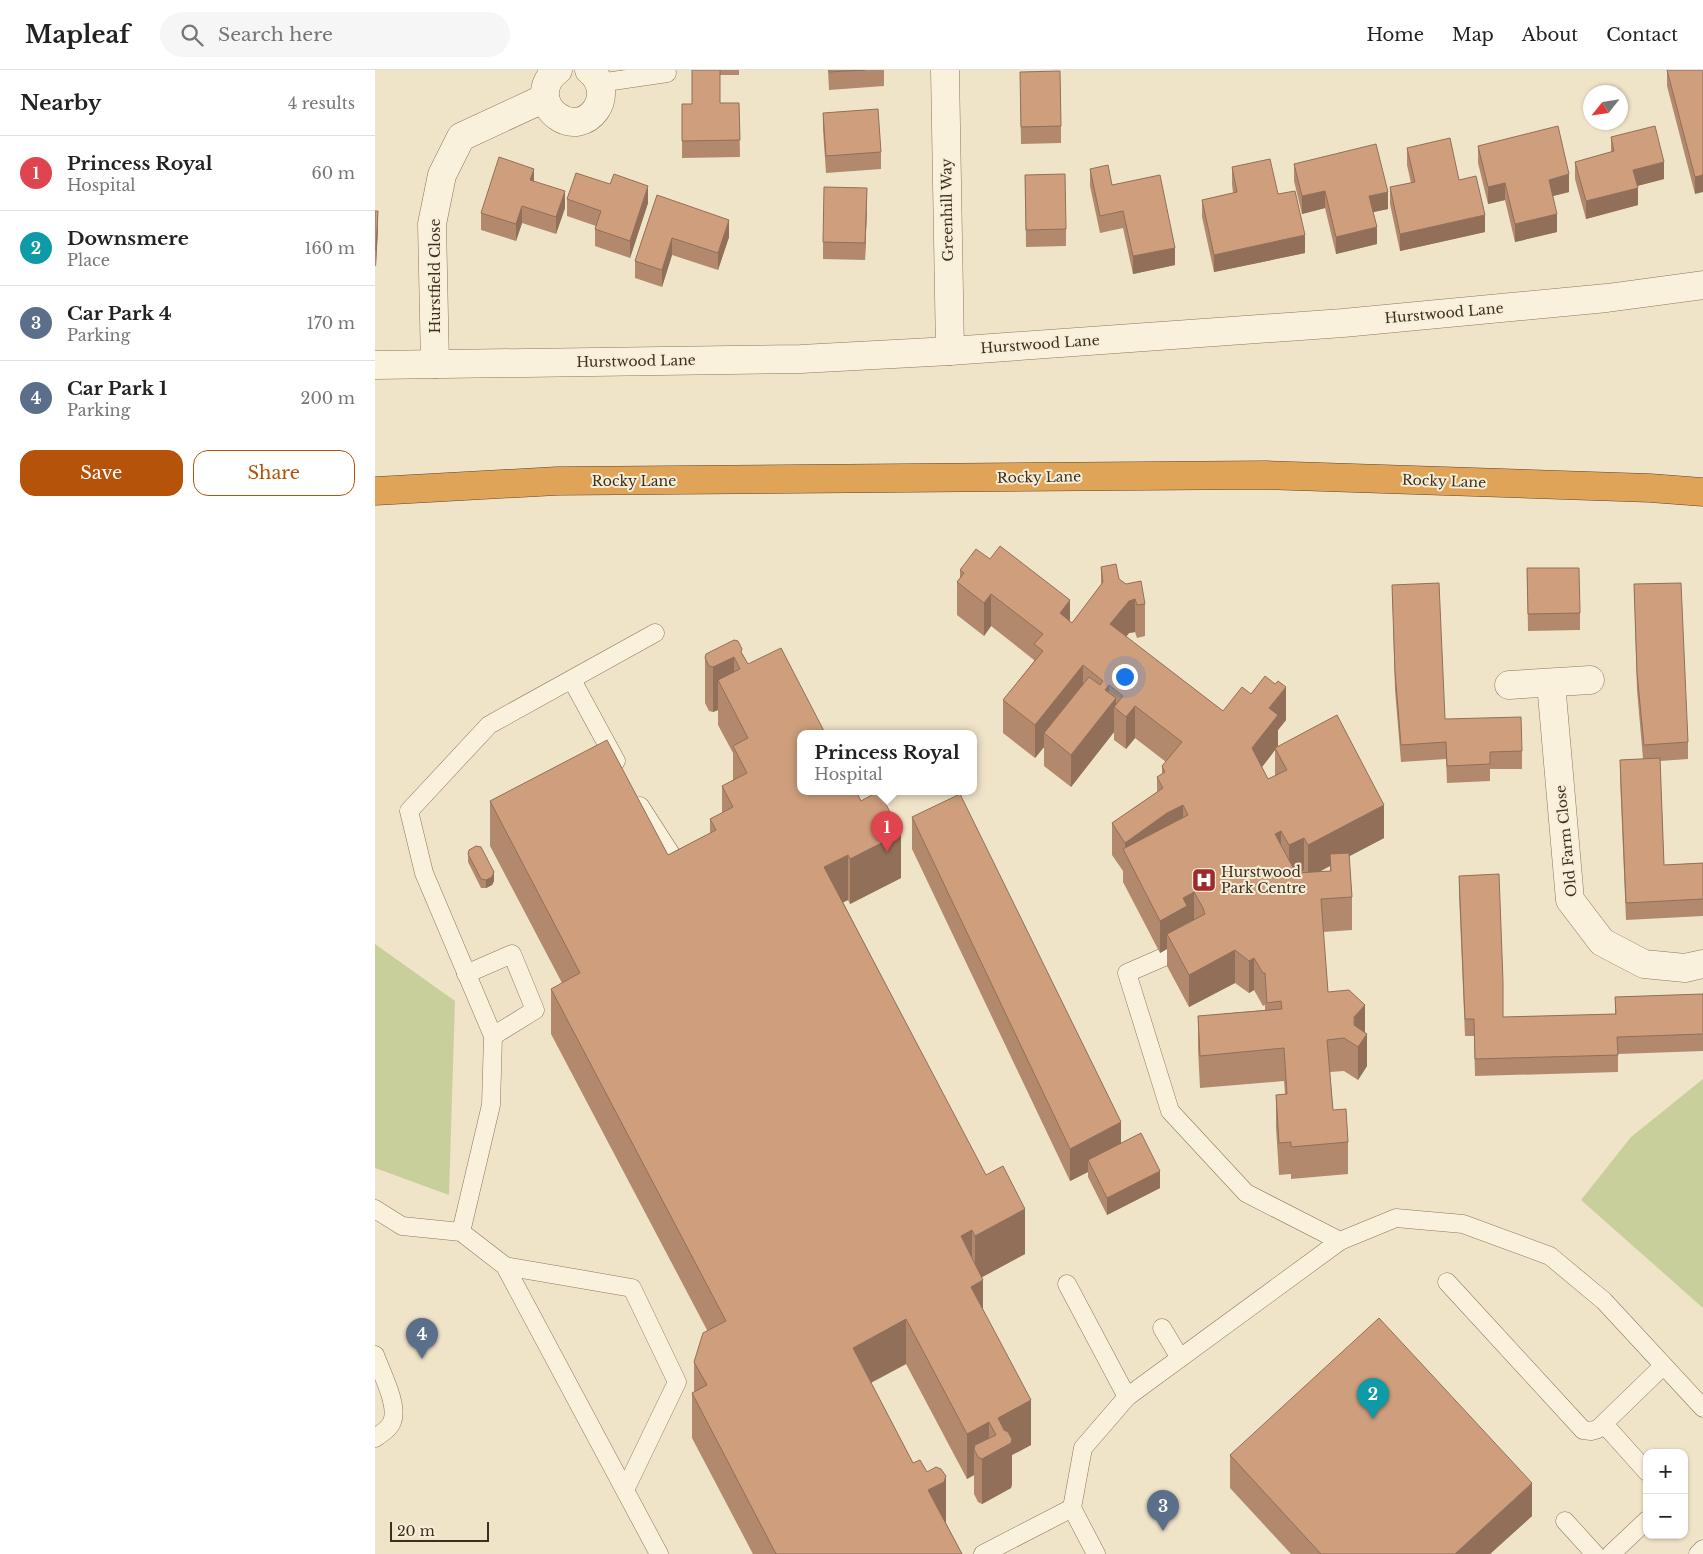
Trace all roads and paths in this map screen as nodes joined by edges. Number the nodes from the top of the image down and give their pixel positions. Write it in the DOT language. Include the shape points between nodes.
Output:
graph roads {
  1 [pos="558,70"];
  2 [pos="945,70"];
  3 [pos="667,73"];
  4 [pos="594,76"];
  5 [pos="545,98"];
  6 [pos="1703,285"];
  7 [pos="949,351"];
  8 [pos="435,364"];
  9 [pos="375,365"];
  10 [pos="375,490"];
  11 [pos="1703,492"];
  12 [pos="655,633"];
  13 [pos="572,680"];
  14 [pos="1590,680"];
  15 [pos="1551,683"];
  16 [pos="1509,685"];
  17 [pos="622,774"];
  18 [pos="631,791"];
  19 [pos="678,865"];
  20 [pos="1203,940"];
  21 [pos="1703,964"];
  22 [pos="466,974"];
  23 [pos="493,1036"];
  24 [pos="375,1209"];
  25 [pos="461,1232"];
  26 [pos="1340,1241"];
  27 [pos="505,1266"];
  28 [pos="1447,1282"];
  29 [pos="1067,1284"];
  30 [pos="1162,1328"];
  31 [pos="375,1355"];
  32 [pos="1180,1358"];
  33 [pos="1663,1366"];
  34 [pos="1127,1398"];
  35 [pos="1703,1408"];
  36 [pos="1604,1424"];
  37 [pos="375,1438"];
  38 [pos="1643,1468"];
  39 [pos="625,1490"];
  40 [pos="1072,1508"];
  41 [pos="1565,1521"];
  42 [pos="1643,1524"];
  43 [pos="1703,1549"];
  44 [pos="659,1554"];
  45 [pos="983,1554"];
  46 [pos="1096,1554"];
  47 [pos="1595,1554"];
  48 [pos="1611,1554"];
  49 [pos="1698,1554"];
  1 -- 5 [label="street" via="548,80"];
  2 -- 7 [label="street, Greenhill Way"];
  3 -- 4 [label="lane"];
  4 -- 5 [label="street" via="602,91 597,110 590,117 581,121 562,120 554,115"];
  5 -- 8 [label="street, Hurstfield Close" via="461,137 442,175 432,224"];
  6 -- 7 [label="street, Hurstwood Lane" via="1607,298 1377,320"];
  7 -- 8 [label="street, Hurstwood Lane" via="801,360"];
  8 -- 9 [label="street, Hurstwood Lane"];
  10 -- 11 [label="highway, Rocky Lane" via="557,481 1266,475"];
  12 -- 13 [label="lane"];
  13 -- 17 [label="lane"];
  13 -- 22 [label="lane" via="489,725 409,811 424,873"];
  14 -- 15 [label="street"];
  15 -- 16 [label="street"];
  15 -- 21 [label="street, Old Farm Close" via="1570,900 1602,942 1644,964 1685,968"];
  18 -- 19 [label="lane"];
  20 -- 26 [label="lane" via="1127,973 1170,1111 1246,1194"];
  22 -- 23 [label="lane"];
  22 -- 23 [label="lane" via="512,954 535,1010"];
  23 -- 25 [label="lane" via="491,1105"];
  24 -- 25 [label="lane" via="402,1226"];
  25 -- 27 [label="lane"];
  26 -- 32 [label="lane"];
  26 -- 33 [label="lane" via="1396,1218 1463,1224 1550,1256 1604,1301"];
  27 -- 39 [label="lane"];
  27 -- 39 [label="lane" via="632,1288 677,1382"];
  28 -- 36 [label="lane" via="1583,1430 1598,1430"];
  29 -- 34 [label="lane"];
  30 -- 32 [label="lane"];
  31 -- 37 [label="lane" via="394,1406 392,1422"];
  32 -- 34 [label="lane"];
  33 -- 35 [label="lane"];
  33 -- 36 [label="lane"];
  34 -- 40 [label="lane" via="1083,1448"];
  36 -- 38 [label="lane"];
  39 -- 44 [label="lane"];
  40 -- 45 [label="lane"];
  40 -- 46 [label="lane"];
  41 -- 47 [label="lane"];
  42 -- 48 [label="lane"];
  43 -- 49 [label="lane"];
}
